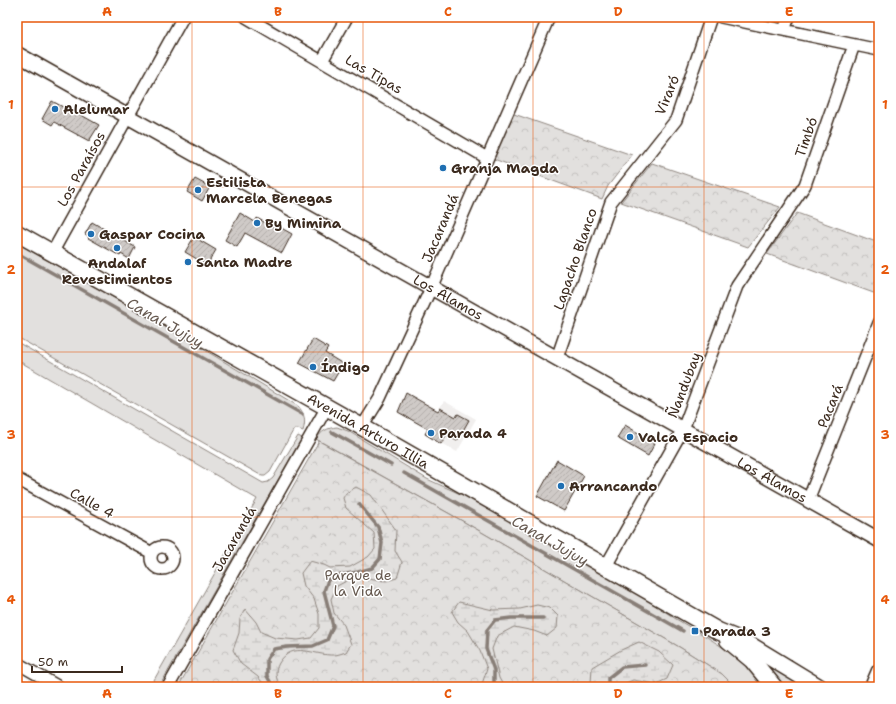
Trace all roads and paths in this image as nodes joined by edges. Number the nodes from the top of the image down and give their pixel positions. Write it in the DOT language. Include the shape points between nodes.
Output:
graph roads {
  1 [pos="183,17"];
  2 [pos="246,17"];
  3 [pos="347,17"];
  4 [pos="548,17"];
  5 [pos="711,17"];
  6 [pos="721,17"];
  7 [pos="789,17"];
  8 [pos="784,30"];
  9 [pos="854,45"];
  10 [pos="879,50"];
  11 [pos="17,54"];
  12 [pos="322,61"];
  13 [pos="127,117"];
  14 [pos="487,158"];
  15 [pos="633,175"];
  16 [pos="17,233"];
  17 [pos="772,233"];
  18 [pos="52,253"];
  19 [pos="431,288"];
  20 [pos="879,323"];
  21 [pos="557,358"];
  22 [pos="327,407"];
  23 [pos="362,427"];
  24 [pos="683,430"];
  25 [pos="17,479"];
  26 [pos="808,500"];
  27 [pos="879,540"];
  28 [pos="152,553"];
  29 [pos="606,566"];
  30 [pos="718,631"];
  31 [pos="17,663"];
  32 [pos="60,687"];
  33 [pos="168,687"];
  34 [pos="774,687"];
  35 [pos="819,687"];
  1 -- 13 [label="street, Los Paraísos"];
  2 -- 12 [label="street, Las Tipas"];
  3 -- 12 [label="street"];
  4 -- 14 [label="street, Jacarandá"];
  5 -- 15 [label="street, Viraró" via="676,120"];
  6 -- 8 [label="street"];
  7 -- 8 [label="street"];
  8 -- 9 [label="street"];
  9 -- 10 [label="street"];
  9 -- 17 [label="street, Timbó" via="805,185"];
  11 -- 13 [label="street, Los Álamos"];
  12 -- 14 [label="street, Las Tipas"];
  13 -- 18 [label="street, Los Paraísos"];
  13 -- 19 [label="street, Los Álamos"];
  14 -- 19 [label="street, Jacarandá"];
  15 -- 21 [label="street, Lapacho Blanco" via="611,202"];
  16 -- 18 [label="main road, Avenida Arturo Illia"];
  17 -- 24 [label="street, Ñandubay" via="737,286"];
  18 -- 22 [label="main road, Avenida Arturo Illia"];
  19 -- 21 [label="street, Los Álamos"];
  19 -- 23 [label="street, Jacarandá" via="380,398"];
  20 -- 26 [label="street, Pacará"];
  21 -- 24 [label="street, Los Álamos"];
  22 -- 23 [label="main road, Avenida Arturo Illia"];
  22 -- 33 [label="street, Jacarandá"];
  23 -- 29 [label="main road, Avenida Arturo Illia"];
  24 -- 26 [label="street, Los Álamos"];
  24 -- 29 [label="street, Ñandubay"];
  25 -- 28 [label="street, Calle 4"];
  26 -- 27 [label="street, Los Álamos"];
  29 -- 30 [label="main road, Avenida Arturo Illia"];
  30 -- 34 [label="main road, Avenida Arturo Illia" via="752,660"];
  30 -- 35 [label="main road, Avenida Arturo Illia" via="745,642"];
  31 -- 32 [label="street"];
}
